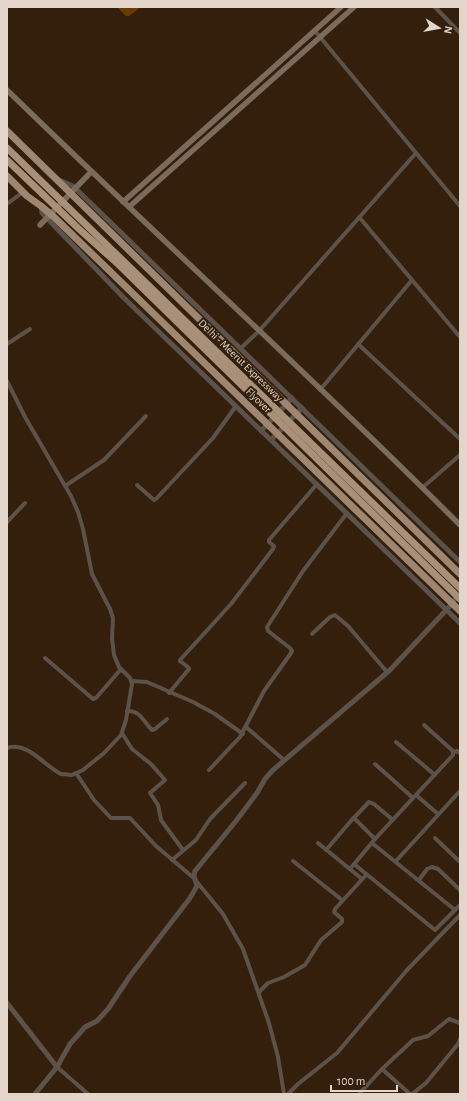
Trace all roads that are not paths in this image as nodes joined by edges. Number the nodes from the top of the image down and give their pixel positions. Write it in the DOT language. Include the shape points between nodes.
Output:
graph roads {
  1 [pos="341,7"];
  2 [pos="354,7"];
  3 [pos="435,7"];
  4 [pos="315,30"];
  5 [pos="460,33"];
  6 [pos="320,38"];
  7 [pos="7,90"];
  8 [pos="7,131"];
  9 [pos="7,148"];
  10 [pos="416,153"];
  11 [pos="7,160"];
  12 [pos="91,172"];
  13 [pos="7,176"];
  14 [pos="70,188"];
  15 [pos="23,192"];
  16 [pos="123,202"];
  17 [pos="7,204"];
  18 [pos="460,206"];
  19 [pos="129,208"];
  20 [pos="46,214"];
  21 [pos="359,217"];
  22 [pos="40,225"];
  23 [pos="412,280"];
  24 [pos="30,329"];
  25 [pos="259,331"];
  26 [pos="460,337"];
  27 [pos="7,344"];
  28 [pos="358,344"];
  29 [pos="241,348"];
  30 [pos="7,381"];
  31 [pos="320,390"];
  32 [pos="292,398"];
  33 [pos="236,406"];
  34 [pos="302,408"];
  35 [pos="272,410"];
  36 [pos="146,416"];
  37 [pos="261,431"];
  38 [pos="460,439"];
  39 [pos="271,440"];
  40 [pos="460,455"];
  41 [pos="317,484"];
  42 [pos="137,485"];
  43 [pos="66,486"];
  44 [pos="422,488"];
  45 [pos="25,503"];
  46 [pos="347,513"];
  47 [pos="7,522"];
  48 [pos="460,525"];
  49 [pos="460,562"];
  50 [pos="460,574"];
  51 [pos="458,590"];
  52 [pos="460,599"];
  53 [pos="447,609"];
  54 [pos="460,611"];
  55 [pos="460,623"];
  56 [pos="312,634"];
  57 [pos="45,658"];
  58 [pos="121,669"];
  59 [pos="388,672"];
  60 [pos="132,681"];
  61 [pos="169,693"];
  62 [pos="127,711"];
  63 [pos="167,719"];
  64 [pos="424,725"];
  65 [pos="246,727"];
  66 [pos="122,733"];
  67 [pos="243,734"];
  68 [pos="396,742"];
  69 [pos="7,748"];
  70 [pos="454,752"];
  71 [pos="460,752"];
  72 [pos="284,760"];
  73 [pos="375,764"];
  74 [pos="209,770"];
  75 [pos="76,773"];
  76 [pos="434,775"];
  77 [pos="245,783"];
  78 [pos="460,791"];
  79 [pos="416,794"];
  80 [pos="413,798"];
  81 [pos="438,814"];
  82 [pos="354,818"];
  83 [pos="393,820"];
  84 [pos="435,838"];
  85 [pos="376,839"];
  86 [pos="318,843"];
  87 [pos="372,843"];
  88 [pos="183,850"];
  89 [pos="326,850"];
  90 [pos="172,860"];
  91 [pos="293,860"];
  92 [pos="396,862"];
  93 [pos="460,862"];
  94 [pos="354,864"];
  95 [pos="350,869"];
  96 [pos="366,875"];
  97 [pos="362,879"];
  98 [pos="196,880"];
  99 [pos="418,880"];
  100 [pos="460,890"];
  101 [pos="342,900"];
  102 [pos="460,905"];
  103 [pos="455,910"];
  104 [pos="460,915"];
  105 [pos="258,992"];
  106 [pos="7,1004"];
  107 [pos="460,1023"];
  108 [pos="460,1038"];
  109 [pos="56,1067"];
  110 [pos="382,1069"];
  111 [pos="35,1094"];
  112 [pos="88,1094"];
  113 [pos="284,1094"];
  114 [pos="288,1094"];
  115 [pos="359,1094"];
  116 [pos="411,1094"];
  1 -- 4 [label="main road"];
  2 -- 6 [label="main road"];
  3 -- 5 [label="street"];
  4 -- 6 [label="street"];
  4 -- 16 [label="main road"];
  6 -- 10 [label="street"];
  6 -- 19 [label="main road"];
  7 -- 12 [label="main road"];
  8 -- 14 [label="highway, Flyover" via="54,178"];
  9 -- 35 [label="highway, Delhi - Meerut Expressway"];
  10 -- 18 [label="street"];
  10 -- 21 [label="street"];
  11 -- 35 [label="highway, Delhi - Meerut Expressway"];
  12 -- 16 [label="main road"];
  12 -- 22 [label="main road"];
  13 -- 15 [label="highway, Flyover"];
  14 -- 29 [label="street" via="78,191"];
  14 -- 50 [label="highway, Flyover"];
  15 -- 17 [label="street"];
  15 -- 20 [label="highway, Flyover" via="41,206"];
  16 -- 19 [label="main road"];
  19 -- 25 [label="main road"];
  20 -- 33 [label="street" via="49,221 124,298"];
  20 -- 54 [label="highway, Flyover"];
  21 -- 23 [label="street"];
  21 -- 25 [label="street"];
  23 -- 26 [label="street"];
  23 -- 28 [label="street"];
  24 -- 27 [label="street"];
  25 -- 29 [label="street"];
  25 -- 31 [label="main road"];
  28 -- 31 [label="street"];
  28 -- 38 [label="street"];
  29 -- 32 [label="street"];
  30 -- 43 [label="street"];
  31 -- 44 [label="main road"];
  32 -- 34 [label="street"];
  32 -- 37 [label="street"];
  33 -- 37 [label="street"];
  33 -- 42 [label="street" via="213,438 156,499 150,499"];
  34 -- 39 [label="street"];
  34 -- 49 [label="street"];
  35 -- 51 [label="highway, Delhi - Meerut Expressway"];
  36 -- 43 [label="street" via="104,460"];
  37 -- 39 [label="street"];
  39 -- 41 [label="street"];
  40 -- 44 [label="street"];
  41 -- 46 [label="street"];
  41 -- 61 [label="street" via="269,540 273,548 231,604 180,660 189,669"];
  43 -- 58 [label="street" via="78,512 92,574 113,618 113,650"];
  44 -- 48 [label="main road"];
  45 -- 47 [label="street"];
  46 -- 53 [label="street"];
  46 -- 65 [label="street" via="303,571 267,627 268,632 292,651 264,691"];
  51 -- 52 [label="highway, Delhi - Meerut Expressway"];
  51 -- 53 [label="street"];
  53 -- 55 [label="street"];
  53 -- 59 [label="street"];
  56 -- 59 [label="street" via="335,614"];
  57 -- 58 [label="street" via="93,699"];
  58 -- 60 [label="street"];
  59 -- 72 [label="street"];
  60 -- 61 [label="street" via="147,682"];
  60 -- 62 [label="street"];
  61 -- 67 [label="street" via="193,702"];
  62 -- 63 [label="street" via="138,713 152,730"];
  62 -- 66 [label="street"];
  64 -- 70 [label="street"];
  65 -- 67 [label="street"];
  65 -- 72 [label="street"];
  66 -- 75 [label="street" via="91,764"];
  66 -- 88 [label="street" via="132,748 165,780 150,794 158,805 161,820"];
  67 -- 74 [label="street"];
  68 -- 76 [label="street"];
  69 -- 75 [label="street" via="26,749 61,774"];
  70 -- 71 [label="street"];
  70 -- 76 [label="street"];
  72 -- 98 [label="street" via="268,775 251,802 196,870"];
  73 -- 80 [label="street"];
  75 -- 90 [label="street" via="94,800 111,818 130,818"];
  76 -- 79 [label="street"];
  77 -- 88 [label="street" via="210,819 196,840"];
  78 -- 81 [label="street"];
  79 -- 80 [label="street"];
  79 -- 81 [label="street"];
  80 -- 83 [label="street"];
  81 -- 92 [label="street"];
  82 -- 83 [label="street" via="372,802"];
  82 -- 85 [label="street"];
  82 -- 89 [label="street"];
  83 -- 85 [label="street"];
  84 -- 93 [label="street"];
  85 -- 87 [label="street"];
  86 -- 89 [label="street"];
  87 -- 92 [label="street"];
  87 -- 94 [label="street"];
  88 -- 90 [label="street"];
  89 -- 95 [label="street"];
  90 -- 98 [label="street"];
  91 -- 101 [label="street"];
  92 -- 99 [label="street"];
  94 -- 95 [label="street"];
  94 -- 96 [label="street"];
  95 -- 97 [label="street"];
  96 -- 97 [label="street"];
  96 -- 103 [label="street" via="435,930"];
  97 -- 101 [label="street"];
  98 -- 105 [label="street" via="229,922 243,949"];
  98 -- 109 [label="street" via="196,889 190,898 108,1009 97,1021 77,1035 66,1048"];
  99 -- 100 [label="street" via="432,867 438,869"];
  99 -- 103 [label="street"];
  101 -- 105 [label="street" via="334,911 342,922 321,940 306,964 268,983"];
  102 -- 103 [label="street"];
  104 -- 114 [label="street" via="407,970 337,1053"];
  105 -- 113 [label="street" via="274,1043"];
  106 -- 109 [label="street"];
  107 -- 110 [label="street" via="449,1019 428,1036 414,1040"];
  108 -- 116 [label="street" via="458,1044 426,1083"];
  109 -- 111 [label="street"];
  109 -- 112 [label="street"];
  110 -- 115 [label="street"];
  110 -- 116 [label="street"];
}
